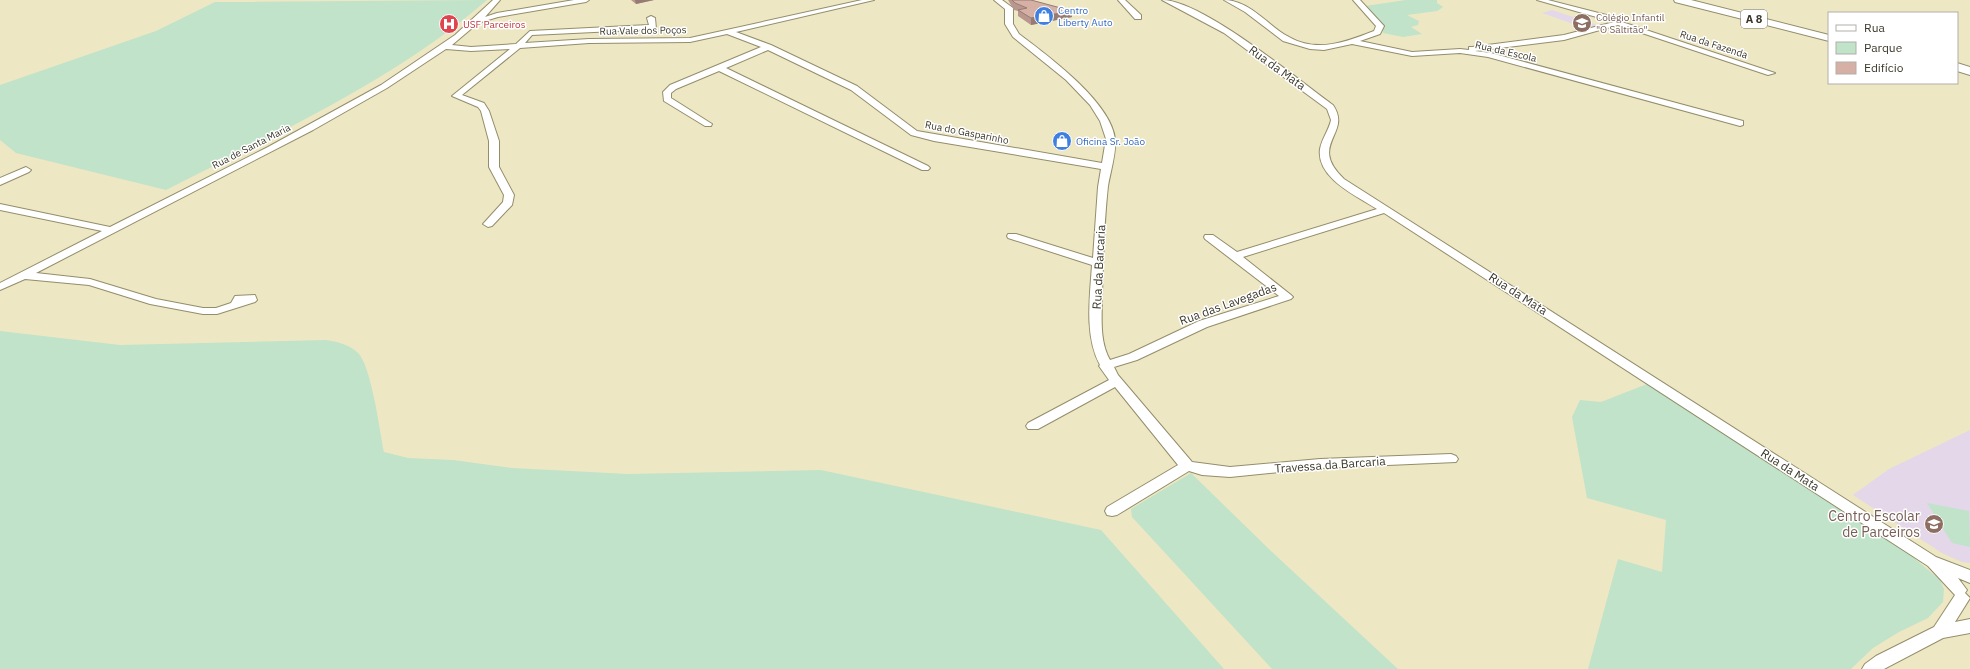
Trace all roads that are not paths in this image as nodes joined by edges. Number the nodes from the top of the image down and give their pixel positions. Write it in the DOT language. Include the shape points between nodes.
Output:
graph roads {
  1 [pos="497,0"];
  2 [pos="586,0"];
  3 [pos="872,0"];
  4 [pos="997,0"];
  5 [pos="1120,0"];
  6 [pos="1165,0"];
  7 [pos="1227,0"];
  8 [pos="1356,0"];
  9 [pos="1540,0"];
  10 [pos="1679,0"];
  11 [pos="1699,0"];
  12 [pos="1138,16"];
  13 [pos="480,18"];
  14 [pos="651,18"];
  15 [pos="1618,23"];
  16 [pos="729,32"];
  17 [pos="1828,33"];
  18 [pos="1828,38"];
  19 [pos="1352,42"];
  20 [pos="444,46"];
  21 [pos="518,46"];
  22 [pos="768,47"];
  23 [pos="458,48"];
  24 [pos="1460,51"];
  25 [pos="433,53"];
  26 [pos="1958,67"];
  27 [pos="720,68"];
  28 [pos="1970,71"];
  29 [pos="1771,73"];
  30 [pos="1958,73"];
  31 [pos="1970,77"];
  32 [pos="1740,123"];
  33 [pos="708,124"];
  34 [pos="1107,167"];
  35 [pos="925,168"];
  36 [pos="26,170"];
  37 [pos="0,182"];
  38 [pos="0,207"];
  39 [pos="1386,210"];
  40 [pos="488,224"];
  41 [pos="110,230"];
  42 [pos="1012,236"];
  43 [pos="1209,237"];
  44 [pos="1235,256"];
  45 [pos="1098,263"];
  46 [pos="23,275"];
  47 [pos="0,278"];
  48 [pos="12,281"];
  49 [pos="0,287"];
  50 [pos="239,304"];
  51 [pos="1105,366"];
  52 [pos="1117,381"];
  53 [pos="1033,426"];
  54 [pos="1451,459"];
  55 [pos="1187,466"];
  56 [pos="1112,511"];
  57 [pos="1931,561"];
  58 [pos="1970,577"];
  59 [pos="1965,594"];
  60 [pos="1970,626"];
  61 [pos="1940,632"];
  62 [pos="1871,669"];
  1 -- 13 [label="street, Rua de Santa Maria"];
  2 -- 13 [label="street"];
  3 -- 16 [label="street, Rua Vale dos Poços"];
  4 -- 34 [label="street, Rua da Barcaria" via="1009,8 1009,24 1016,35 1069,78 1100,112 1111,139"];
  5 -- 12 [label="street"];
  6 -- 39 [label="street, Rua da Mata" via="1227,31 1330,107 1336,121 1324,150 1329,170"];
  7 -- 19 [label="street, Rua da Escola" via="1248,10 1286,39 1297,44 1324,48"];
  8 -- 19 [label="street" via="1380,26 1377,32"];
  9 -- 15 [label="street, Rua da Fazenda" via="1619,21"];
  10 -- 18 [label="highway, A 8"];
  11 -- 17 [label="highway, A 8"];
  13 -- 20 [label="street, Rua de Santa Maria"];
  14 -- 21 [label="street" via="653,27 530,33"];
  15 -- 24 [label="street" via="1574,35"];
  15 -- 29 [label="street, Rua da Fazenda"];
  16 -- 21 [label="street, Rua Vale dos Poços" via="679,41 589,41"];
  16 -- 22 [label="street, Rua do Gasparinho"];
  19 -- 24 [label="street, Rua da Escola" via="1412,54"];
  20 -- 23 [label="street, Rua Vale dos Poços"];
  20 -- 25 [label="street, Rua de Santa Maria"];
  21 -- 23 [label="street, Rua Vale dos Poços"];
  21 -- 40 [label="street" via="456,96 482,105 485,110 494,141 494,167 509,195 508,203"];
  22 -- 27 [label="street"];
  22 -- 34 [label="street, Rua do Gasparinho" via="854,88 914,133"];
  23 -- 25 [label="street, Rua Vale dos Poços"];
  24 -- 32 [label="street, Rua da Escola" via="1499,58"];
  25 -- 41 [label="street, Rua de Santa Maria" via="330,117"];
  26 -- 28 [label="highway"];
  27 -- 33 [label="street" via="673,87 667,92 667,98"];
  27 -- 35 [label="street"];
  30 -- 31 [label="highway"];
  34 -- 45 [label="street, Rua da Barcaria" via="1103,187"];
  36 -- 37 [label="street"];
  38 -- 41 [label="street"];
  39 -- 44 [label="street"];
  39 -- 57 [label="street, Rua da Mata"];
  41 -- 46 [label="street, Rua de Santa Maria"];
  42 -- 45 [label="street"];
  43 -- 44 [label="street"];
  44 -- 51 [label="street, Rua das Lavegadas" via="1287,297 1203,324 1133,357"];
  45 -- 51 [label="street, Rua da Barcaria" via="1096,332"];
  46 -- 48 [label="street, Rua de Santa Maria"];
  46 -- 50 [label="street" via="90,282 154,302 202,311 217,311"];
  47 -- 48 [label="street"];
  48 -- 49 [label="street, Rua de Santa Maria"];
  51 -- 52 [label="street, Rua da Barcaria"];
  52 -- 53 [label="street"];
  52 -- 55 [label="street, Rua da Barcaria"];
  54 -- 55 [label="street, Travessa da Barcaria" via="1301,465 1233,473"];
  55 -- 56 [label="street"];
  57 -- 58 [label="street, Rua da Mata"];
  57 -- 59 [label="street, Rua da Mata"];
  59 -- 61 [label="street"];
  60 -- 61 [label="street"];
  61 -- 62 [label="street"];
}
